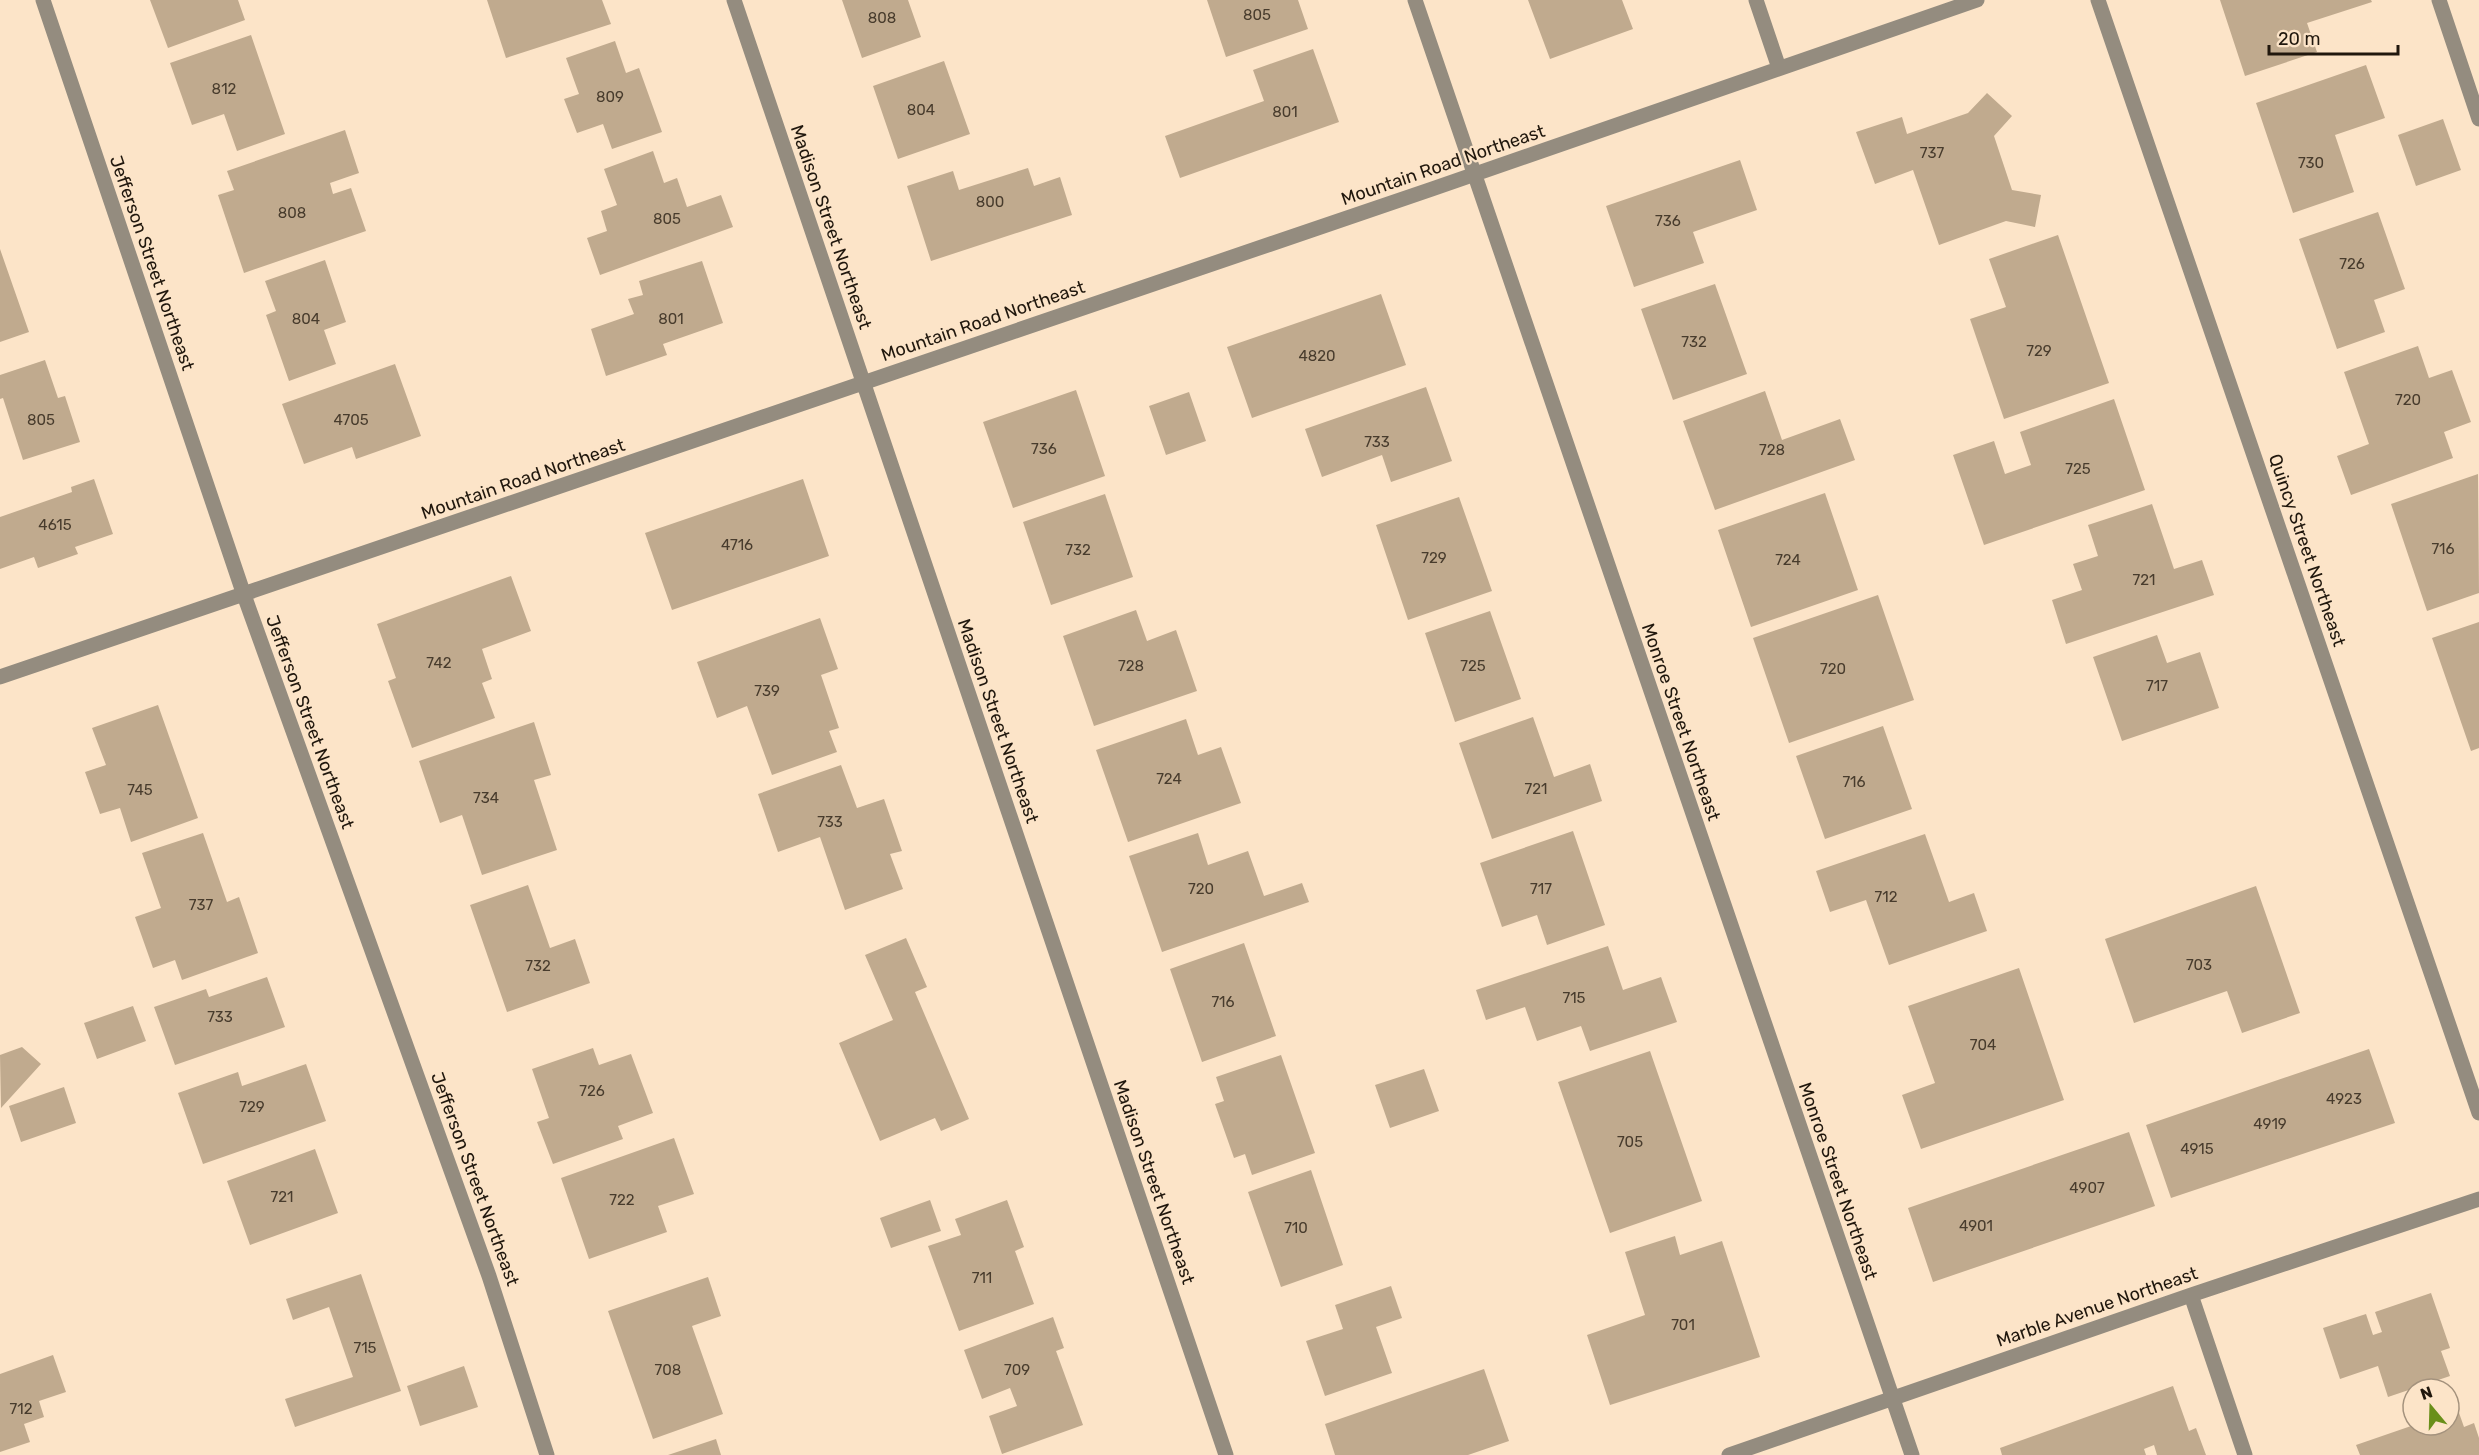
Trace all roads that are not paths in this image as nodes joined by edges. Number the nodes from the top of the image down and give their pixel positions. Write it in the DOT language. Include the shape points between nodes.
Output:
graph roads {
  1 [pos="43,0"];
  2 [pos="734,0"];
  3 [pos="1415,0"];
  4 [pos="1756,0"];
  5 [pos="1977,0"];
  6 [pos="2098,0"];
  7 [pos="2439,0"];
  8 [pos="1779,68"];
  9 [pos="2479,118"];
  10 [pos="1473,175"];
  11 [pos="862,382"];
  12 [pos="244,595"];
  13 [pos="0,677"];
  14 [pos="2479,1113"];
  15 [pos="2479,1199"];
  16 [pos="2191,1295"];
  17 [pos="1892,1398"];
  18 [pos="548,1455"];
  19 [pos="1226,1455"];
  20 [pos="1729,1455"];
  21 [pos="1912,1455"];
  22 [pos="2245,1455"];
  1 -- 12 [label="street, Jefferson Street Northeast"];
  2 -- 11 [label="street, Madison Street Northeast"];
  3 -- 10 [label="street, Monroe Street Northeast"];
  4 -- 8 [label="street"];
  5 -- 8 [label="street, Mountain Road Northeast"];
  6 -- 14 [label="street, Quincy Street Northeast"];
  7 -- 9 [label="street"];
  8 -- 10 [label="street, Mountain Road Northeast"];
  10 -- 11 [label="street, Mountain Road Northeast"];
  10 -- 17 [label="street, Monroe Street Northeast"];
  11 -- 12 [label="street, Mountain Road Northeast"];
  11 -- 19 [label="street, Madison Street Northeast"];
  12 -- 13 [label="street, Mountain Road Northeast"];
  12 -- 18 [label="street, Jefferson Street Northeast" via="489,1276"];
  15 -- 16 [label="street, Marble Avenue Northeast"];
  16 -- 17 [label="street, Marble Avenue Northeast"];
  16 -- 22 [label="street"];
  17 -- 20 [label="street, Marble Avenue Northeast"];
  17 -- 21 [label="street, Monroe Street Northeast"];
}
